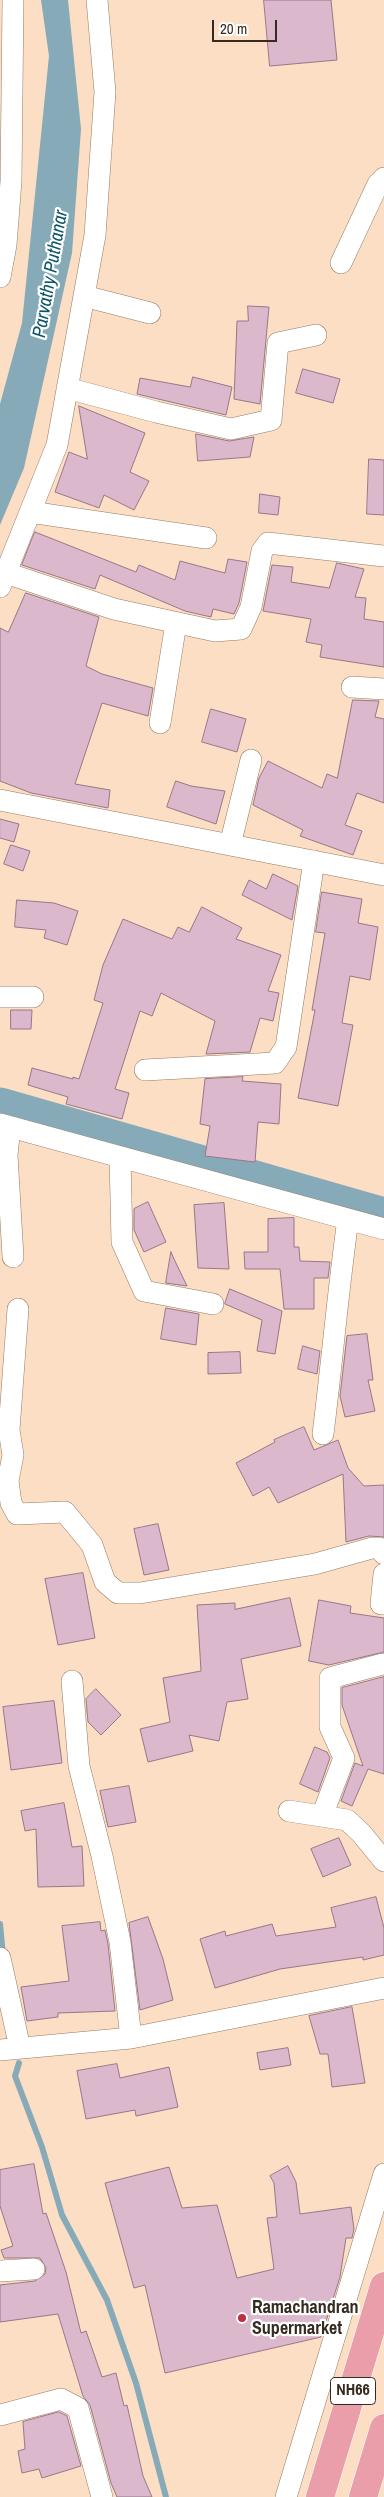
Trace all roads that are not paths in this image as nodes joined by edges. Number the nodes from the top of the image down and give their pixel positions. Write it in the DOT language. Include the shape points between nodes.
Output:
graph roads {
  1 [pos="13,0"];
  2 [pos="97,0"];
  3 [pos="384,178"];
  4 [pos="341,263"];
  5 [pos="0,277"];
  6 [pos="84,296"];
  7 [pos="150,313"];
  8 [pos="316,335"];
  9 [pos="68,388"];
  10 [pos="30,512"];
  11 [pos="206,538"];
  12 [pos="384,556"];
  13 [pos="3,580"];
  14 [pos="176,622"];
  15 [pos="352,686"];
  16 [pos="384,689"];
  17 [pos="160,723"];
  18 [pos="251,760"];
  19 [pos="0,800"];
  20 [pos="230,845"];
  21 [pos="314,862"];
  22 [pos="384,875"];
  23 [pos="0,997"];
  24 [pos="33,997"];
  25 [pos="145,1070"];
  26 [pos="5,1125"];
  27 [pos="120,1157"];
  28 [pos="348,1219"];
  29 [pos="384,1229"];
  30 [pos="13,1258"];
  31 [pos="213,1304"];
  32 [pos="18,1309"];
  33 [pos="323,1434"];
  34 [pos="4,1481"];
  35 [pos="384,1554"];
  36 [pos="384,1574"];
  37 [pos="384,1604"];
  38 [pos="383,1664"];
  39 [pos="72,1681"];
  40 [pos="289,1811"];
  41 [pos="322,1816"];
  42 [pos="384,1861"];
  43 [pos="0,1958"];
  44 [pos="384,1988"];
  45 [pos="131,2038"];
  46 [pos="10,2049"];
  47 [pos="384,2174"];
  48 [pos="34,2269"];
  49 [pos="0,2271"];
  50 [pos="384,2286"];
  51 [pos="0,2415"];
  52 [pos="384,2428"];
  53 [pos="102,2497"];
  54 [pos="286,2497"];
  55 [pos="320,2497"];
  56 [pos="364,2497"];
  1 -- 5 [label="street" via="11,180"];
  2 -- 6 [label="street" via="105,92 95,235"];
  3 -- 4 [label="street" via="378,184"];
  6 -- 7 [label="street"];
  6 -- 9 [label="street"];
  8 -- 9 [label="street" via="278,343 271,420 232,429"];
  9 -- 10 [label="street" via="57,446"];
  10 -- 11 [label="street"];
  10 -- 13 [label="street"];
  12 -- 14 [label="street" via="268,543 262,551 251,606 241,629 215,631"];
  13 -- 14 [label="street"];
  14 -- 17 [label="street"];
  15 -- 16 [label="street"];
  18 -- 20 [label="street"];
  19 -- 20 [label="street"];
  20 -- 21 [label="street"];
  21 -- 22 [label="street"];
  21 -- 25 [label="street" via="286,1047 275,1063"];
  23 -- 24 [label="street"];
  26 -- 27 [label="street"];
  26 -- 30 [label="street"];
  27 -- 28 [label="street"];
  27 -- 31 [label="street" via="122,1242 144,1291"];
  28 -- 29 [label="street"];
  28 -- 33 [label="street"];
  32 -- 34 [label="street" via="9,1430 13,1455"];
  34 -- 35 [label="street" via="17,1514 65,1512 92,1545 105,1582 118,1593 140,1593 315,1564 372,1548 379,1548"];
  36 -- 37 [label="street" via="381,1604"];
  38 -- 41 [label="street" via="330,1678 330,1726 344,1758"];
  39 -- 45 [label="street" via="79,1766 120,1942"];
  40 -- 41 [label="street"];
  41 -- 42 [label="street" via="347,1820"];
  43 -- 46 [label="street"];
  44 -- 45 [label="street"];
  45 -- 46 [label="street"];
  47 -- 54 [label="street"];
  48 -- 49 [label="street"];
  50 -- 55 [label="highway, NH66"];
  51 -- 53 [label="street" via="61,2399 78,2408"];
  52 -- 56 [label="highway, NH66"];
}
